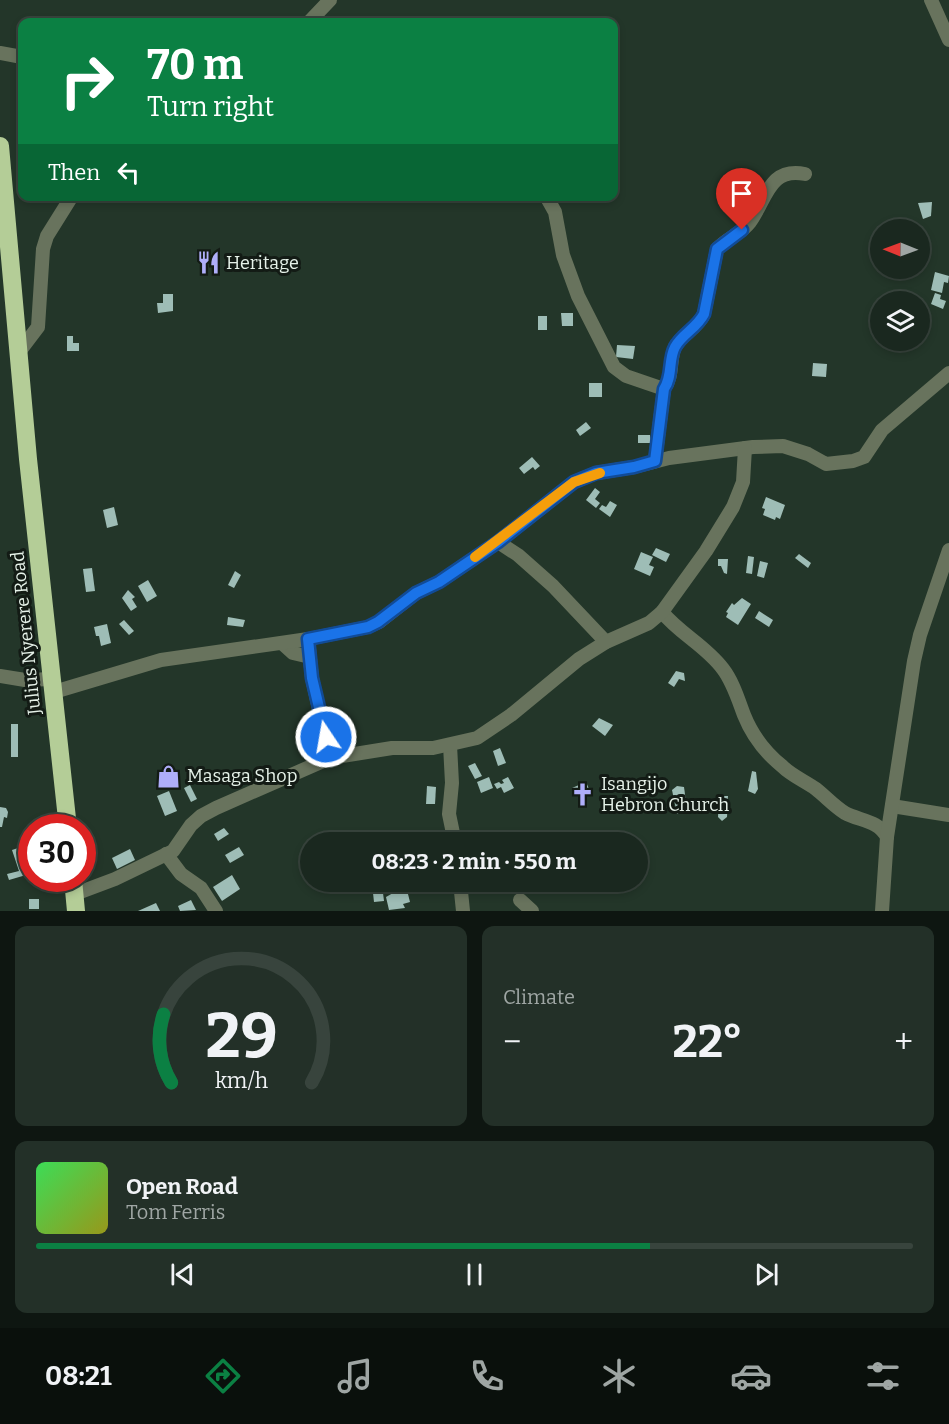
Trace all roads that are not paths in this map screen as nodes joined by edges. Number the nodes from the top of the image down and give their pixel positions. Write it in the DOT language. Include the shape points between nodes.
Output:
graph roads {
  1 [pos="330,0"];
  2 [pos="931,0"];
  3 [pos="313,18"];
  4 [pos="949,40"];
  5 [pos="0,53"];
  6 [pos="18,56"];
  7 [pos="0,146"];
  8 [pos="805,174"];
  9 [pos="69,201"];
  10 [pos="549,201"];
  11 [pos="19,352"];
  12 [pos="949,374"];
  13 [pos="664,389"];
  14 [pos="745,448"];
  15 [pos="655,461"];
  16 [pos="498,542"];
  17 [pos="949,550"];
  18 [pos="662,612"];
  19 [pos="308,639"];
  20 [pos="606,642"];
  21 [pos="282,643"];
  22 [pos="310,657"];
  23 [pos="0,676"];
  24 [pos="53,685"];
  25 [pos="450,745"];
  26 [pos="330,758"];
  27 [pos="892,806"];
  28 [pos="67,814"];
  29 [pos="949,814"];
  30 [pos="452,832"];
  31 [pos="887,837"];
  32 [pos="166,854"];
  33 [pos="461,892"];
  34 [pos="75,895"];
  35 [pos="520,900"];
  36 [pos="216,911"];
  37 [pos="463,911"];
  38 [pos="532,911"];
  39 [pos="882,911"];
  1 -- 3 [label="street"];
  2 -- 4 [label="street"];
  5 -- 6 [label="street"];
  7 -- 11 [label="highway, Julius Nyerere Road"];
  8 -- 13 [label="street" via="780,176 751,221 717,249 704,314 699,324 675,346 669,383"];
  9 -- 11 [label="street" via="43,249 38,327"];
  10 -- 13 [label="street" via="555,212 563,255 584,310 614,367 626,376"];
  11 -- 24 [label="highway, Julius Nyerere Road"];
  12 -- 14 [label="street" via="882,430 864,457 854,461 826,464 783,446"];
  13 -- 15 [label="street"];
  14 -- 15 [label="street"];
  14 -- 18 [label="street" via="742,482 733,507"];
  15 -- 16 [label="street" via="596,473 574,482"];
  16 -- 19 [label="street" via="416,593 378,622"];
  16 -- 20 [label="street" via="553,586"];
  17 -- 27 [label="street" via="914,661"];
  18 -- 20 [label="street" via="649,623"];
  18 -- 31 [label="street" via="721,666 766,752 846,814 883,828"];
  19 -- 21 [label="street"];
  19 -- 22 [label="street"];
  20 -- 25 [label="street" via="477,738"];
  21 -- 22 [label="street" via="293,653"];
  21 -- 24 [label="street" via="161,660"];
  22 -- 26 [label="street"];
  23 -- 24 [label="street"];
  24 -- 28 [label="highway, Julius Nyerere Road"];
  25 -- 26 [label="street" via="392,748"];
  25 -- 30 [label="street"];
  26 -- 32 [label="street" via="201,816 173,851"];
  27 -- 29 [label="street"];
  27 -- 31 [label="street"];
  31 -- 39 [label="street"];
  32 -- 34 [label="street"];
  32 -- 36 [label="street" via="189,881 201,888"];
  33 -- 37 [label="street"];
  35 -- 38 [label="street"];
}
